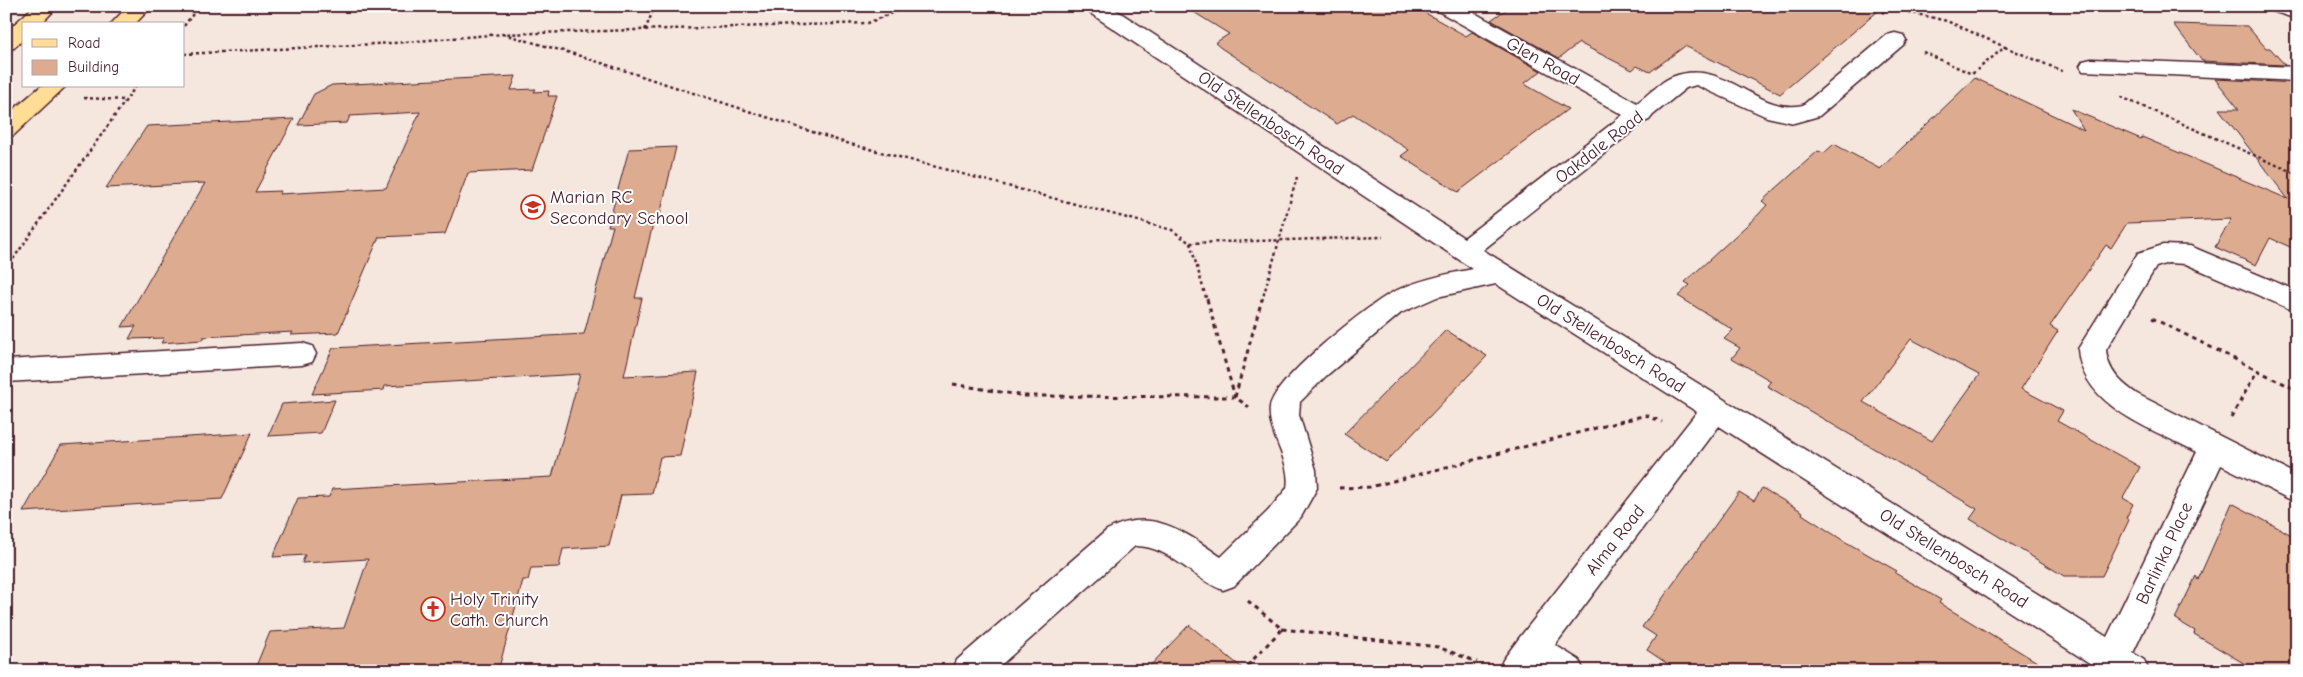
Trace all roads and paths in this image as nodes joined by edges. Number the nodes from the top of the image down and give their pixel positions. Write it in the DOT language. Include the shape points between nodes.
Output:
graph roads {
  1 [pos="47,6"];
  2 [pos="141,6"];
  3 [pos="199,6"];
  4 [pos="655,6"];
  5 [pos="909,6"];
  6 [pos="1095,6"];
  7 [pos="1446,6"];
  8 [pos="1893,6"];
  9 [pos="2280,6"];
  10 [pos="2297,13"];
  11 [pos="30,22"];
  12 [pos="124,22"];
  13 [pos="185,25"];
  14 [pos="22,30"];
  15 [pos="645,30"];
  16 [pos="503,34"];
  17 [pos="1895,40"];
  18 [pos="6,43"];
  19 [pos="2005,47"];
  20 [pos="185,54"];
  21 [pos="2091,66"];
  22 [pos="2297,74"];
  23 [pos="53,88"];
  24 [pos="134,88"];
  25 [pos="81,98"];
  26 [pos="125,100"];
  27 [pos="1641,115"];
  28 [pos="6,128"];
  29 [pos="1323,158"];
  30 [pos="1414,218"];
  31 [pos="1281,240"];
  32 [pos="1190,242"];
  33 [pos="1465,251"];
  34 [pos="6,269"];
  35 [pos="1501,273"];
  36 [pos="2297,302"];
  37 [pos="2120,303"];
  38 [pos="302,354"];
  39 [pos="2257,370"];
  40 [pos="6,371"];
  41 [pos="953,384"];
  42 [pos="2297,390"];
  43 [pos="1235,397"];
  44 [pos="1284,405"];
  45 [pos="1716,409"];
  46 [pos="1695,436"];
  47 [pos="2214,447"];
  48 [pos="1302,489"];
  49 [pos="2297,490"];
  50 [pos="1223,576"];
  51 [pos="1282,629"];
  52 [pos="1524,659"];
  53 [pos="2123,665"];
  54 [pos="1484,667"];
  55 [pos="969,671"];
  56 [pos="1250,671"];
  57 [pos="1567,671"];
  1 -- 11 [label="main road"];
  2 -- 12 [label="main road"];
  3 -- 13 [label="path"];
  4 -- 15 [label="path"];
  5 -- 15 [label="path" via="868,23"];
  6 -- 29 [label="street, Old Stellenbosch Road"];
  7 -- 27 [label="street, Glen Road"];
  8 -- 19 [label="path" via="1947,20"];
  9 -- 10 [label="street"];
  14 -- 18 [label="main road"];
  15 -- 16 [label="path"];
  16 -- 20 [label="path"];
  16 -- 32 [label="path" via="843,142 1172,230"];
  17 -- 27 [label="street, Oakdale Road" via="1810,111 1794,115 1778,112 1696,78 1678,83"];
  21 -- 22 [label="street"];
  23 -- 28 [label="main road"];
  24 -- 26 [label="path"];
  25 -- 26 [label="path"];
  26 -- 34 [label="path"];
  27 -- 33 [label="street, Oakdale Road"];
  29 -- 30 [label="street, Old Stellenbosch Road"];
  29 -- 31 [label="path" via="1296,178"];
  30 -- 31 [label="path" via="1386,237"];
  30 -- 33 [label="street, Old Stellenbosch Road"];
  31 -- 32 [label="path"];
  31 -- 43 [label="path"];
  32 -- 43 [label="path"];
  33 -- 35 [label="street, Old Stellenbosch Road"];
  35 -- 44 [label="street" via="1428,288 1391,306 1297,384"];
  35 -- 45 [label="street, Old Stellenbosch Road"];
  36 -- 37 [label="street" via="2208,262 2172,252 2147,260"];
  37 -- 39 [label="path"];
  37 -- 47 [label="street" via="2092,349 2092,362 2099,376 2110,390 2128,402"];
  38 -- 40 [label="street"];
  39 -- 42 [label="path"];
  39 -- 47 [label="path"];
  41 -- 43 [label="path" via="1025,396"];
  43 -- 44 [label="path" via="1248,407"];
  44 -- 48 [label="street" via="1302,473"];
  45 -- 46 [label="street, Alma Road"];
  45 -- 53 [label="street, Old Stellenbosch Road"];
  46 -- 48 [label="path" via="1646,415 1370,487"];
  46 -- 52 [label="street, Alma Road"];
  47 -- 49 [label="street"];
  47 -- 53 [label="street, Barlinka Place"];
  48 -- 50 [label="street" via="1276,522"];
  50 -- 51 [label="path"];
  50 -- 55 [label="street" via="1165,538 1150,533 1132,533 1118,540"];
  51 -- 54 [label="path" via="1438,647 1472,658"];
  51 -- 56 [label="path" via="1248,665"];
  52 -- 57 [label="street"];
}
